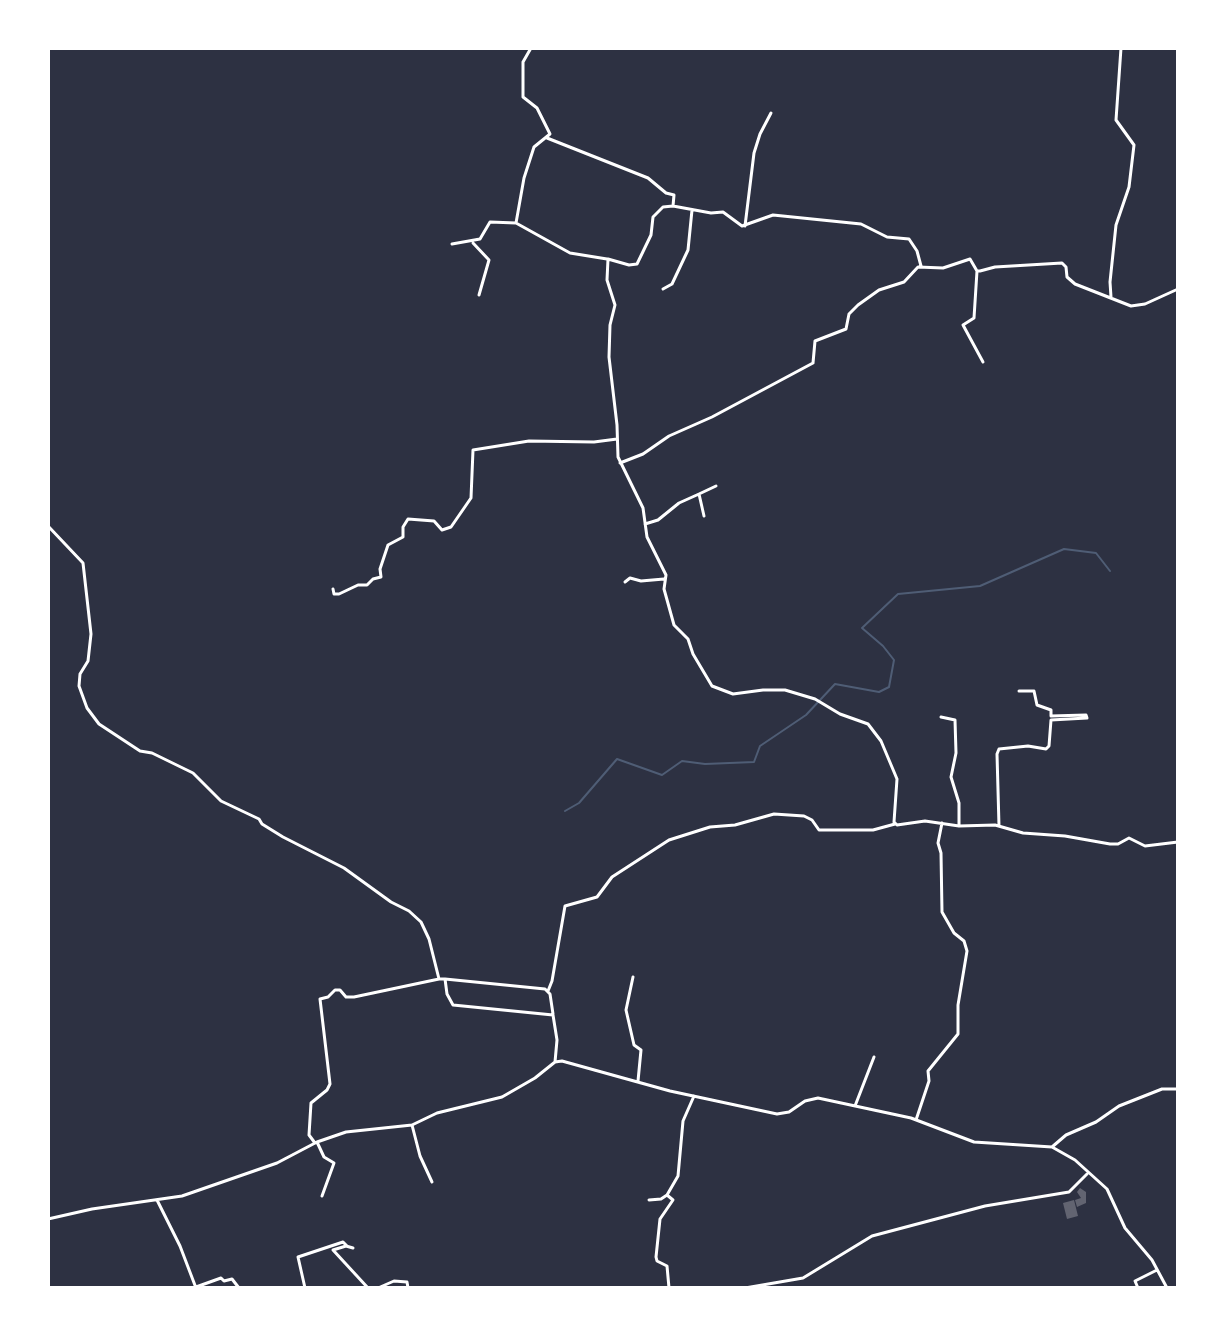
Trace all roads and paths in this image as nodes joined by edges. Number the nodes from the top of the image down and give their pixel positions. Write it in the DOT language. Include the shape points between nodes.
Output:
graph roads {
  1 [pos="531,48"];
  2 [pos="1121,48"];
  3 [pos="771,113"];
  4 [pos="547,138"];
  5 [pos="673,206"];
  6 [pos="692,210"];
  7 [pos="516,223"];
  8 [pos="745,226"];
  9 [pos="472,242"];
  10 [pos="452,244"];
  11 [pos="608,259"];
  12 [pos="921,266"];
  13 [pos="977,271"];
  14 [pos="663,289"];
  15 [pos="1178,289"];
  16 [pos="479,295"];
  17 [pos="1111,297"];
  18 [pos="983,362"];
  19 [pos="617,439"];
  20 [pos="620,463"];
  21 [pos="716,486"];
  22 [pos="699,494"];
  23 [pos="704,516"];
  24 [pos="645,524"];
  25 [pos="48,526"];
  26 [pos="665,579"];
  27 [pos="625,582"];
  28 [pos="333,589"];
  29 [pos="1019,691"];
  30 [pos="941,717"];
  31 [pos="942,823"];
  32 [pos="895,824"];
  33 [pos="959,826"];
  34 [pos="999,826"];
  35 [pos="1178,842"];
  36 [pos="633,977"];
  37 [pos="439,979"];
  38 [pos="445,979"];
  39 [pos="548,991"];
  40 [pos="553,1015"];
  41 [pos="874,1057"];
  42 [pos="555,1062"];
  43 [pos="638,1081"];
  44 [pos="1178,1089"];
  45 [pos="694,1096"];
  46 [pos="855,1106"];
  47 [pos="916,1120"];
  48 [pos="412,1125"];
  49 [pos="316,1142"];
  50 [pos="1052,1147"];
  51 [pos="1087,1173"];
  52 [pos="432,1182"];
  53 [pos="667,1195"];
  54 [pos="322,1196"];
  55 [pos="157,1200"];
  56 [pos="649,1200"];
  57 [pos="48,1219"];
  58 [pos="347,1246"];
  59 [pos="353,1248"];
  60 [pos="1157,1270"];
  61 [pos="196,1288"];
  62 [pos="239,1288"];
  63 [pos="305,1288"];
  64 [pos="368,1288"];
  65 [pos="378,1288"];
  66 [pos="408,1288"];
  67 [pos="669,1288"];
  68 [pos="745,1288"];
  69 [pos="1138,1288"];
  70 [pos="1167,1288"];
  1 -- 4 [label="street" via="523,62 523,97 547,125"];
  2 -- 17 [label="street" via="1116,120 1134,145 1129,187 1116,225"];
  3 -- 8 [label="street" via="754,153"];
  4 -- 5 [label="street" via="648,178 674,195"];
  4 -- 7 [label="street" via="534,147"];
  5 -- 6 [label="street"];
  5 -- 11 [label="street" via="653,217 637,264"];
  6 -- 8 [label="street" via="723,212"];
  6 -- 14 [label="street" via="688,250 672,284"];
  7 -- 9 [label="street" via="490,222"];
  7 -- 11 [label="street" via="570,253"];
  8 -- 12 [label="street" via="773,215 861,224 887,237 909,239"];
  9 -- 10 [label="street"];
  9 -- 16 [label="street" via="489,260"];
  11 -- 19 [label="street" via="607,280 615,305 609,357"];
  12 -- 13 [label="street" via="943,268 970,259"];
  12 -- 20 [label="street" via="904,282 879,290 858,305 849,314 846,329 815,341 813,363"];
  13 -- 17 [label="street" via="1062,263 1075,284"];
  13 -- 18 [label="street" via="974,318 963,325"];
  15 -- 17 [label="street" via="1131,306"];
  19 -- 20 [label="street"];
  19 -- 28 [label="street" via="529,441 473,450 472,495 451,527 442,530 434,521 408,519 403,537 388,545 381,577 339,594"];
  20 -- 24 [label="street" via="643,508"];
  21 -- 22 [label="street"];
  22 -- 23 [label="street"];
  22 -- 24 [label="street"];
  24 -- 26 [label="street"];
  25 -- 37 [label="street" via="83,563 91,634 79,686 99,724 140,751 193,773 221,801 344,868 409,911 425,931"];
  26 -- 27 [label="street"];
  26 -- 32 [label="street" via="674,625 689,640 713,688 733,694 785,690 871,728 897,779"];
  29 -- 34 [label="street" via="1034,691 1037,705 1051,710 1051,716 1087,718 1051,720 1046,749 999,749"];
  30 -- 33 [label="street" via="955,720 951,777"];
  31 -- 32 [label="street"];
  31 -- 33 [label="street"];
  31 -- 47 [label="street" via="942,912 967,951 958,1034 928,1071"];
  32 -- 39 [label="street" via="858,831 819,830 804,816 774,814 669,840 612,877 597,897 565,906"];
  33 -- 34 [label="street"];
  34 -- 35 [label="street" via="1110,844 1129,838 1153,846"];
  36 -- 43 [label="street" via="626,1010 634,1045 641,1050"];
  37 -- 38 [label="street"];
  37 -- 49 [label="street" via="354,997 335,990 320,999 330,1084 311,1103 309,1135"];
  38 -- 39 [label="street"];
  38 -- 40 [label="street" via="450,1002 456,1006"];
  39 -- 40 [label="street"];
  40 -- 42 [label="street"];
  41 -- 46 [label="street"];
  42 -- 43 [label="street"];
  42 -- 48 [label="street" via="502,1097 437,1113"];
  43 -- 45 [label="street"];
  44 -- 50 [label="street" via="1162,1089 1119,1106"];
  45 -- 46 [label="street" via="777,1114 811,1099"];
  45 -- 53 [label="street" via="683,1121 678,1176"];
  46 -- 47 [label="street"];
  47 -- 50 [label="street" via="974,1142"];
  48 -- 49 [label="street" via="346,1132"];
  48 -- 52 [label="street"];
  49 -- 54 [label="street" via="334,1163"];
  49 -- 55 [label="street" via="243,1176"];
  50 -- 51 [label="street"];
  51 -- 60 [label="street" via="1111,1195 1125,1228"];
  51 -- 68 [label="street" via="1069,1192 985,1206 872,1236 803,1278"];
  53 -- 56 [label="street"];
  53 -- 67 [label="street" via="673,1200 660,1219 656,1257 667,1266"];
  55 -- 57 [label="street"];
  55 -- 61 [label="street"];
  58 -- 59 [label="street"];
  58 -- 63 [label="street" via="343,1242 298,1257"];
  58 -- 64 [label="street" via="333,1250"];
  60 -- 69 [label="street" via="1135,1281"];
  60 -- 70 [label="street"];
  61 -- 62 [label="street" via="221,1278 232,1279"];
  65 -- 66 [label="street" via="395,1281 407,1282"];
}
